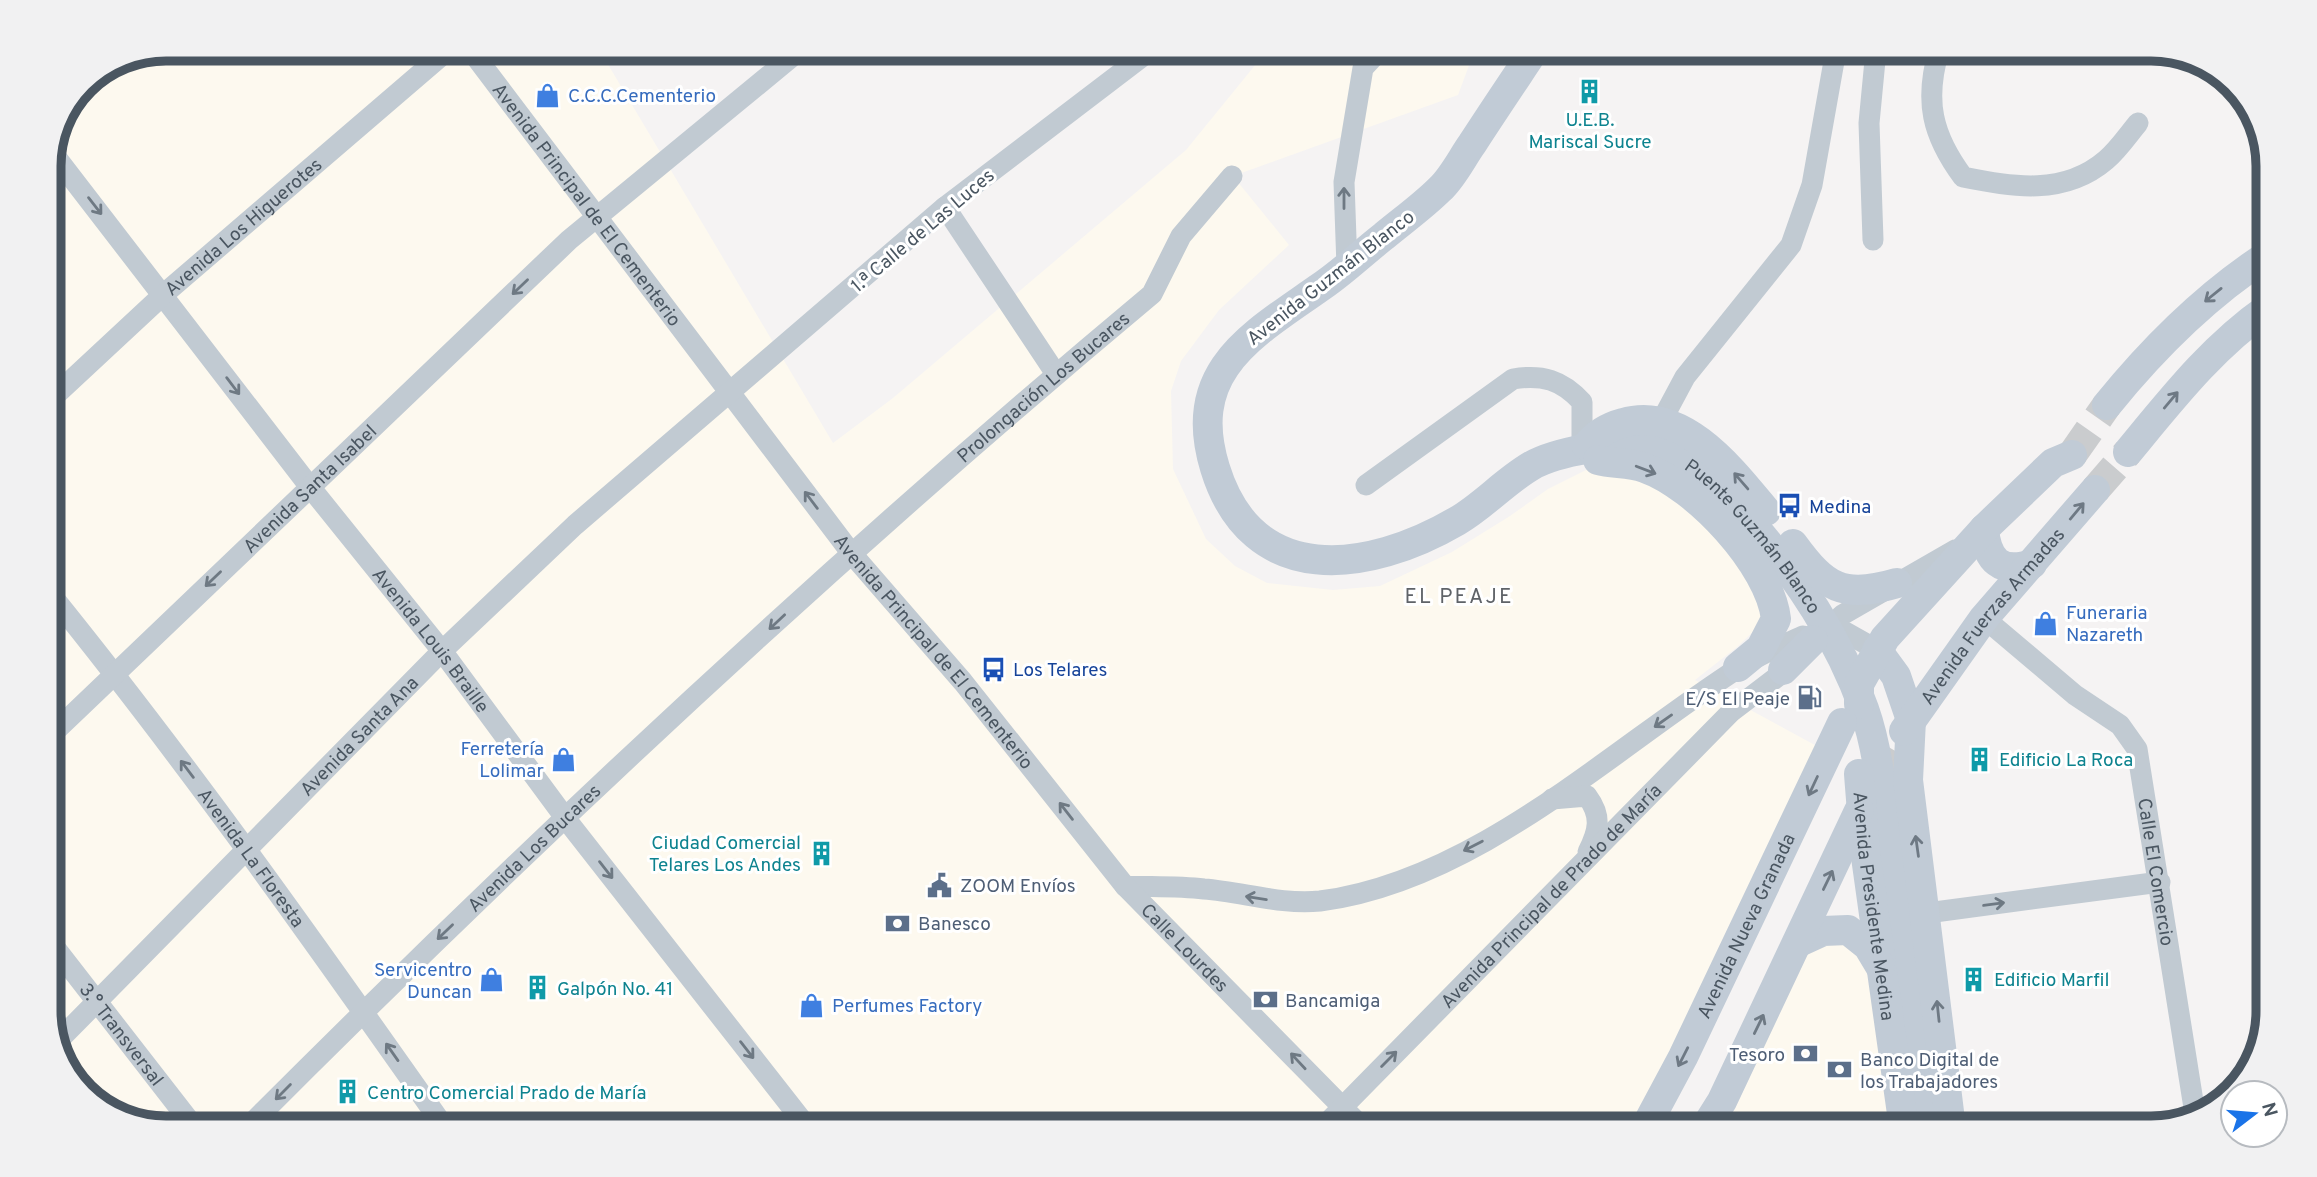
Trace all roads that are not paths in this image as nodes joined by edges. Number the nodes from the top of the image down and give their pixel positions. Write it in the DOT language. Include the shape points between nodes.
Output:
graph roads {
  1 [pos="435,61"];
  2 [pos="479,61"];
  3 [pos="787,61"];
  4 [pos="1130,61"];
  5 [pos="1370,61"];
  6 [pos="1527,61"];
  7 [pos="1834,61"];
  8 [pos="1875,61"];
  9 [pos="1936,61"];
  10 [pos="2138,123"];
  11 [pos="61,163"];
  12 [pos="1232,176"];
  13 [pos="945,207"];
  14 [pos="596,216"];
  15 [pos="1872,240"];
  16 [pos="2256,264"];
  17 [pos="1347,267"];
  18 [pos="164,294"];
  19 [pos="2256,316"];
  20 [pos="1056,373"];
  21 [pos="61,390"];
  22 [pos="731,393"];
  23 [pos="2107,405"];
  24 [pos="706,415"];
  25 [pos="1662,420"];
  26 [pos="1582,452"];
  27 [pos="2127,452"];
  28 [pos="2072,455"];
  29 [pos="1366,485"];
  30 [pos="310,487"];
  31 [pos="2095,490"];
  32 [pos="1987,538"];
  33 [pos="852,554"];
  34 [pos="2032,564"];
  35 [pos="827,575"];
  36 [pos="1897,583"];
  37 [pos="61,607"];
  38 [pos="1842,615"];
  39 [pos="1983,618"];
  40 [pos="1814,640"];
  41 [pos="1877,650"];
  42 [pos="442,651"];
  43 [pos="1738,667"];
  44 [pos="1783,670"];
  45 [pos="115,673"];
  46 [pos="1855,706"];
  47 [pos="1911,720"];
  48 [pos="61,725"];
  49 [pos="1894,746"];
  50 [pos="1877,775"];
  51 [pos="1551,799"];
  52 [pos="1862,804"];
  53 [pos="564,817"];
  54 [pos="248,850"];
  55 [pos="1583,864"];
  56 [pos="2160,882"];
  57 [pos="1125,886"];
  58 [pos="1927,913"];
  59 [pos="1799,942"];
  60 [pos="61,955"];
  61 [pos="1882,969"];
  62 [pos="98,1001"];
  63 [pos="363,1012"];
  64 [pos="64,1035"];
  65 [pos="1341,1107"];
  66 [pos="2194,1107"];
  67 [pos="186,1116"];
  68 [pos="259,1116"];
  69 [pos="437,1116"];
  70 [pos="799,1116"];
  71 [pos="1333,1116"];
  72 [pos="1350,1116"];
  73 [pos="1652,1116"];
  74 [pos="1713,1116"];
  75 [pos="1902,1116"];
  76 [pos="1926,1116"];
  77 [pos="1950,1116"];
  1 -- 18 [label="street, Avenida Los Higuerotes"];
  2 -- 14 [label="street, Avenida Principal de El Cementerio"];
  3 -- 14 [label="street, Avenida Santa Isabel"];
  4 -- 13 [label="street, 1.ª Calle de Las Luces"];
  17 -- 5 [label="street, one-way" via="1344,182 1363,68"];
  6 -- 17 [label="street, Avenida Guzmán Blanco" via="1443,187"];
  7 -- 25 [label="street" via="1812,185 1791,244 1685,377"];
  8 -- 15 [label="street" via="1869,123"];
  9 -- 10 [label="street" via="1930,97 1941,147 1963,177 2011,186 2063,185 2106,160"];
  11 -- 18 [label="street, Avenida Louis Braille, one-way"];
  12 -- 20 [label="street, Prolongación Los Bucares" via="1181,236 1152,293"];
  13 -- 20 [label="street"];
  13 -- 22 [label="street, 1.ª Calle de Las Luces"];
  14 -- 22 [label="street, Avenida Principal de El Cementerio"];
  14 -- 30 [label="street, Avenida Santa Isabel, one-way"];
  16 -- 23 [label="street, one-way" via="2161,340"];
  17 -- 26 [label="street, Avenida Guzmán Blanco" via="1261,327 1222,368 1211,390 1206,417 1215,470 1228,503 1251,531 1296,555 1318,559 1349,562 1384,555 1462,519 1531,466"];
  18 -- 21 [label="street, Avenida Los Higuerotes"];
  18 -- 30 [label="street, Avenida Louis Braille, one-way"];
  27 -- 19 [label="street, one-way" via="2193,374"];
  20 -- 33 [label="street, Prolongación Los Bucares"];
  22 -- 24 [label="street, 1.ª Calle de Las Luces"];
  33 -- 22 [label="street, Avenida Principal de El Cementerio, one-way"];
  24 -- 42 [label="street, Avenida Santa Ana" via="633,473"];
  25 -- 26 [label="street, Avenida Guzmán Blanco" via="1644,418 1607,428"];
  36 -- 25 [label="street, one-way" via="1867,591 1843,590 1814,573 1736,475 1698,440"];
  26 -- 29 [label="street" via="1582,402 1567,385 1535,375 1513,379"];
  26 -- 43 [label="street, one-way" via="1599,461 1645,468 1665,478 1702,504 1744,552 1768,590 1776,619 1761,648"];
  26 -- 46 [label="street, Puente Guzmán Blanco" via="1627,444 1645,446 1688,463 1706,476 1775,551 1826,632"];
  28 -- 32 [label="street" via="2053,463"];
  30 -- 42 [label="street, Avenida Louis Braille"];
  30 -- 45 [label="street, Avenida Santa Isabel, one-way"];
  34 -- 31 [label="street, Avenida Fuerzas Armadas, one-way"];
  32 -- 34 [label="street" via="1990,554 2001,565 2018,569"];
  32 -- 36 [label="street"];
  32 -- 41 [label="street"];
  32 -- 46 [label="street" via="1870,693"];
  33 -- 35 [label="street, Prolongación Los Bucares"];
  57 -- 33 [label="street, Avenida Principal de El Cementerio, one-way" via="963,682"];
  34 -- 39 [label="street, Avenida Fuerzas Armadas"];
  35 -- 53 [label="street, Avenida Los Bucares, one-way"];
  36 -- 38 [label="street"];
  37 -- 45 [label="street, Avenida La Floresta"];
  39 -- 47 [label="street, Avenida Fuerzas Armadas"];
  39 -- 56 [label="street, Calle El Comercio" via="2075,695 2120,725 2137,749"];
  40 -- 41 [label="street" via="1845,632"];
  40 -- 43 [label="street"];
  40 -- 44 [label="street"];
  41 -- 46 [label="street"];
  41 -- 47 [label="street" via="1896,676"];
  42 -- 53 [label="street, Avenida Louis Braille"];
  42 -- 54 [label="street, Avenida Santa Ana"];
  43 -- 51 [label="street, one-way"];
  44 -- 55 [label="street, Avenida Principal de Prado de María" via="1731,712"];
  45 -- 48 [label="street, Avenida Santa Isabel"];
  54 -- 45 [label="street, Avenida La Floresta, one-way"];
  46 -- 52 [label="street, Avenida Presidente Medina"];
  46 -- 73 [label="street, Avenida Nueva Granada, one-way"];
  46 -- 76 [label="street, Puente Guzmán Blanco" via="1885,825"];
  47 -- 49 [label="street, Avenida Fuerzas Armadas"];
  58 -- 47 [label="street, one-way" via="1908,780"];
  50 -- 52 [label="street"];
  51 -- 55 [label="street" via="1587,796 1598,810 1598,830"];
  51 -- 57 [label="street, one-way" via="1520,822 1379,889 1318,901"];
  59 -- 52 [label="street, one-way"];
  52 -- 61 [label="street, Avenida Presidente Medina"];
  53 -- 63 [label="street, Avenida Los Bucares, one-way"];
  53 -- 70 [label="street, Avenida Louis Braille, one-way"];
  54 -- 62 [label="street, Avenida Santa Ana"];
  54 -- 63 [label="street, Avenida La Floresta"];
  65 -- 55 [label="street, Avenida Principal de Prado de María, one-way"];
  58 -- 56 [label="street, one-way"];
  56 -- 66 [label="street, Calle El Comercio"];
  65 -- 57 [label="street, Calle Lourdes, one-way"];
  77 -- 58 [label="street, one-way"];
  59 -- 61 [label="street" via="1831,929 1848,930 1868,946"];
  74 -- 59 [label="street, one-way"];
  60 -- 62 [label="street, 3.° Transversal"];
  61 -- 75 [label="street, Avenida Presidente Medina"];
  62 -- 64 [label="street, Avenida Santa Ana"];
  62 -- 67 [label="street, 3.° Transversal"];
  63 -- 68 [label="street, Avenida Los Bucares, one-way"];
  69 -- 63 [label="street, Avenida La Floresta, one-way"];
  65 -- 71 [label="street, Avenida Principal de Prado de María"];
  65 -- 72 [label="street, Calle Lourdes"];
}
